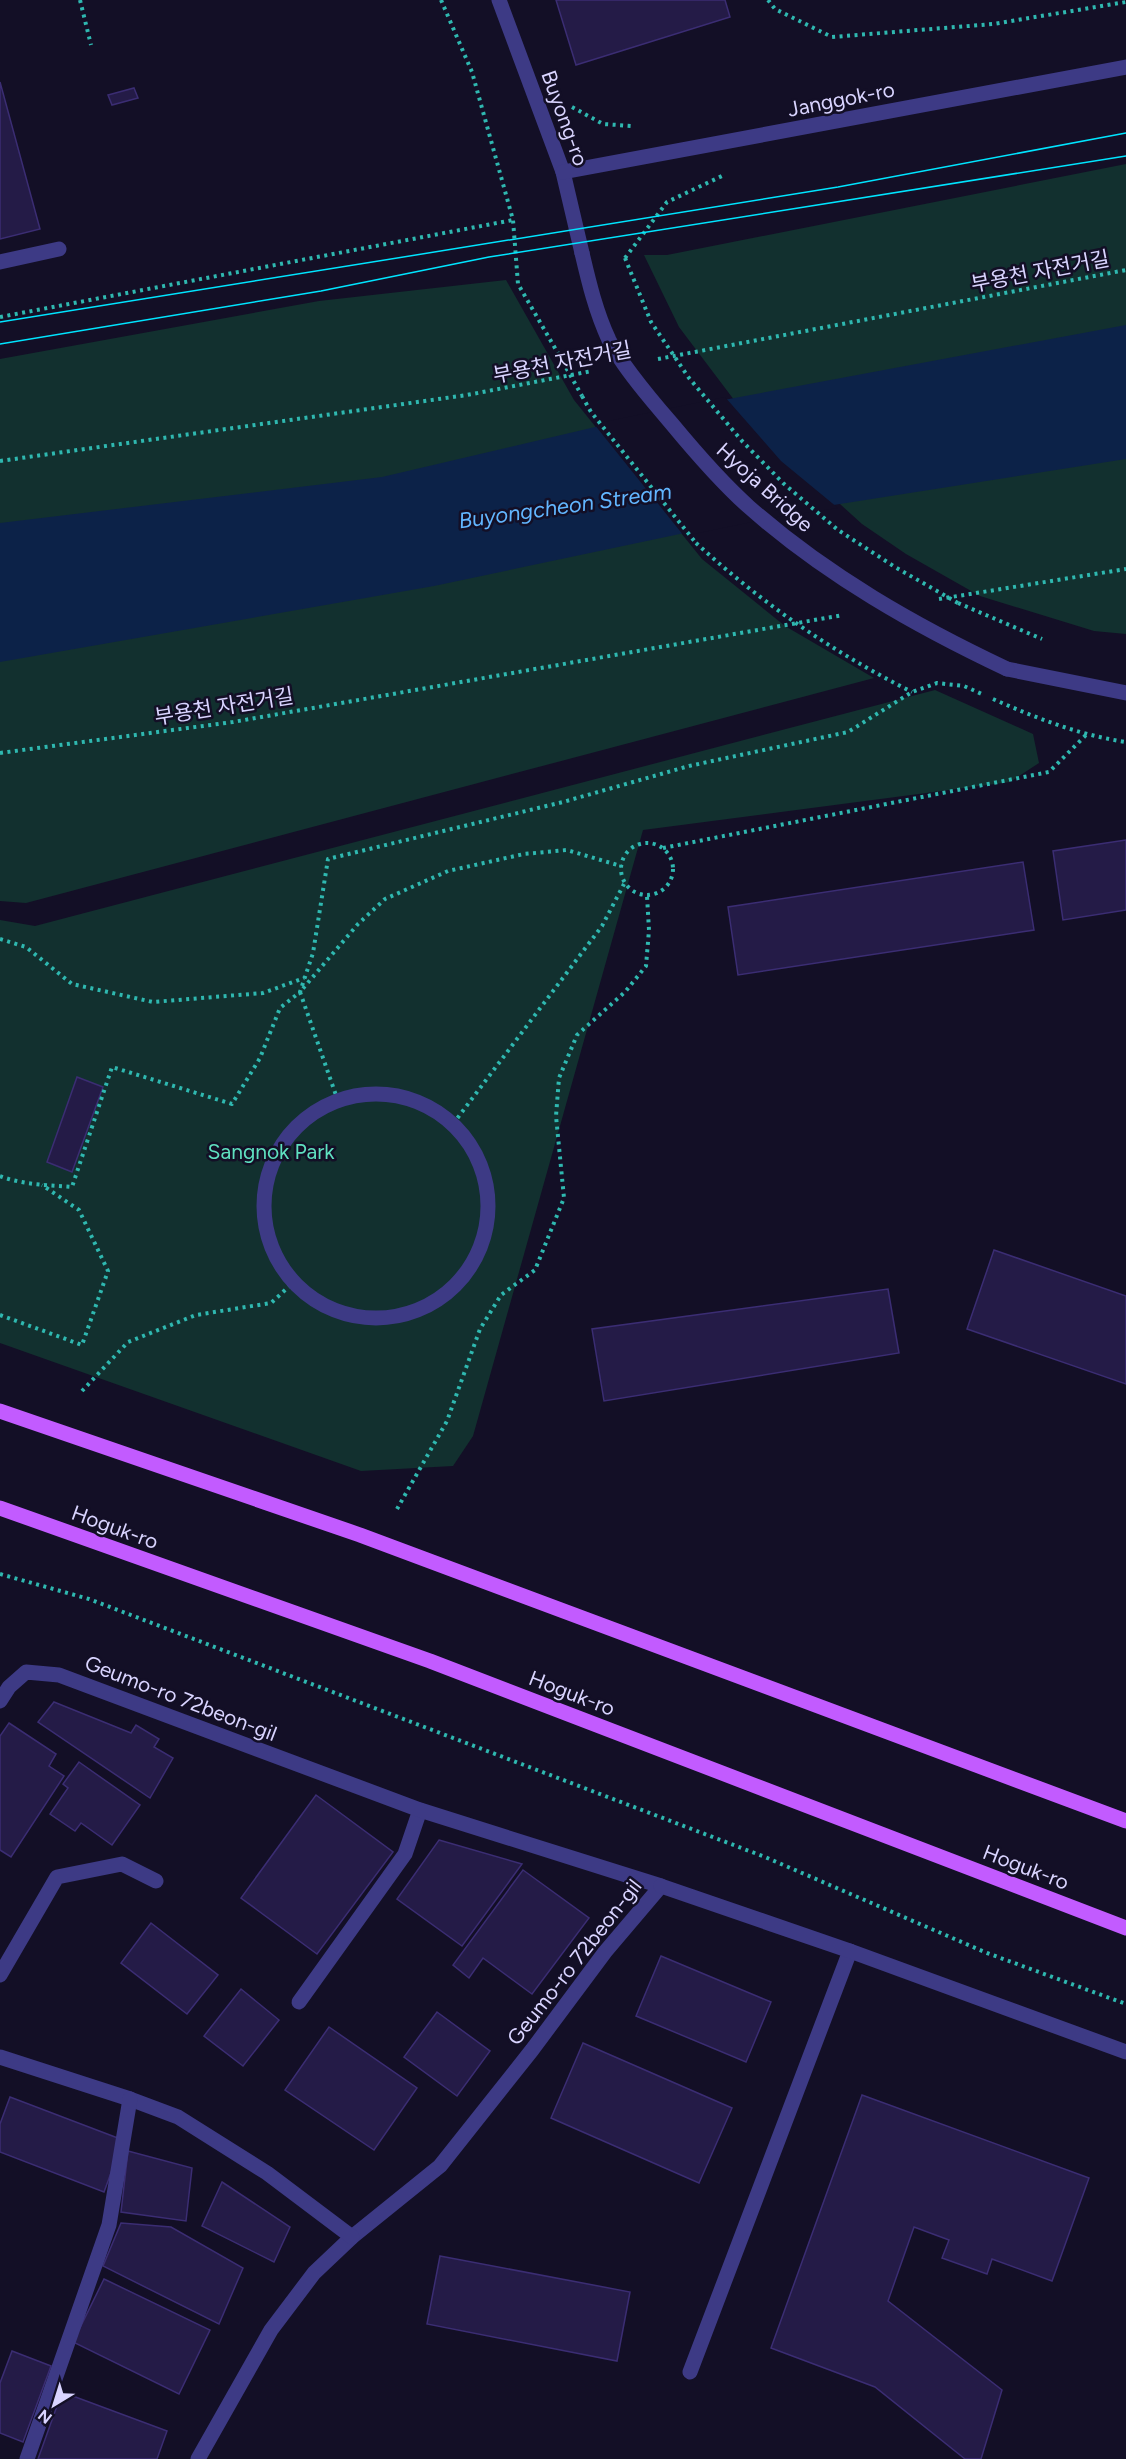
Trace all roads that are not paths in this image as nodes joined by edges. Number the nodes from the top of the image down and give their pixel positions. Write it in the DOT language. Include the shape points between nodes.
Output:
graph roads {
  1 [pos="499,0"];
  2 [pos="1126,67"];
  3 [pos="563,172"];
  4 [pos="59,249"];
  5 [pos="582,253"];
  6 [pos="0,262"];
  7 [pos="1126,693"];
  8 [pos="294,1282"];
  9 [pos="0,1411"];
  10 [pos="0,1508"];
  11 [pos="0,1701"];
  12 [pos="420,1810"];
  13 [pos="1126,1821"];
  14 [pos="156,1881"];
  15 [pos="661,1886"];
  16 [pos="1126,1928"];
  17 [pos="850,1951"];
  18 [pos="0,1975"];
  19 [pos="299,2002"];
  20 [pos="1126,2052"];
  21 [pos="0,2057"];
  22 [pos="130,2099"];
  23 [pos="352,2237"];
  24 [pos="690,2372"];
  25 [pos="27,2459"];
  26 [pos="198,2459"];
  1 -- 3 [label="street, Buyong-ro"];
  2 -- 3 [label="street, Janggok-ro"];
  3 -- 5 [label="street, Buyong-ro"];
  4 -- 6 [label="street"];
  5 -- 7 [label="street, Hyoja Bridge, bridge" via="591,294 610,342 650,398 749,507 799,548 858,588 1007,669"];
  8 -- 8 [label="street" via="279,1263 269,1240 264,1191 281,1145 297,1126 316,1111 362,1095 410,1099 453,1124 481,1166 488,1192 483,1242 472,1266 456,1286 435,1302 412,1312 378,1318 336,1311 313,1299"];
  9 -- 13 [label="main road" via="360,1534"];
  10 -- 16 [label="main road, Hoguk-ro" via="430,1661"];
  11 -- 12 [label="street, Geumo-ro 72beon-gil" via="26,1672 60,1675"];
  12 -- 15 [label="street, Geumo-ro 72beon-gil"];
  12 -- 19 [label="street" via="405,1854"];
  14 -- 18 [label="street" via="122,1864 57,1877"];
  15 -- 17 [label="street"];
  15 -- 23 [label="street, Geumo-ro 72beon-gil" via="605,1952 440,2166"];
  17 -- 20 [label="street"];
  17 -- 24 [label="street"];
  21 -- 22 [label="street"];
  22 -- 23 [label="street" via="178,2117 267,2173"];
  22 -- 25 [label="street" via="109,2225"];
  23 -- 26 [label="street, Geumo-ro 72beon-gil" via="314,2273 271,2330"];
}
